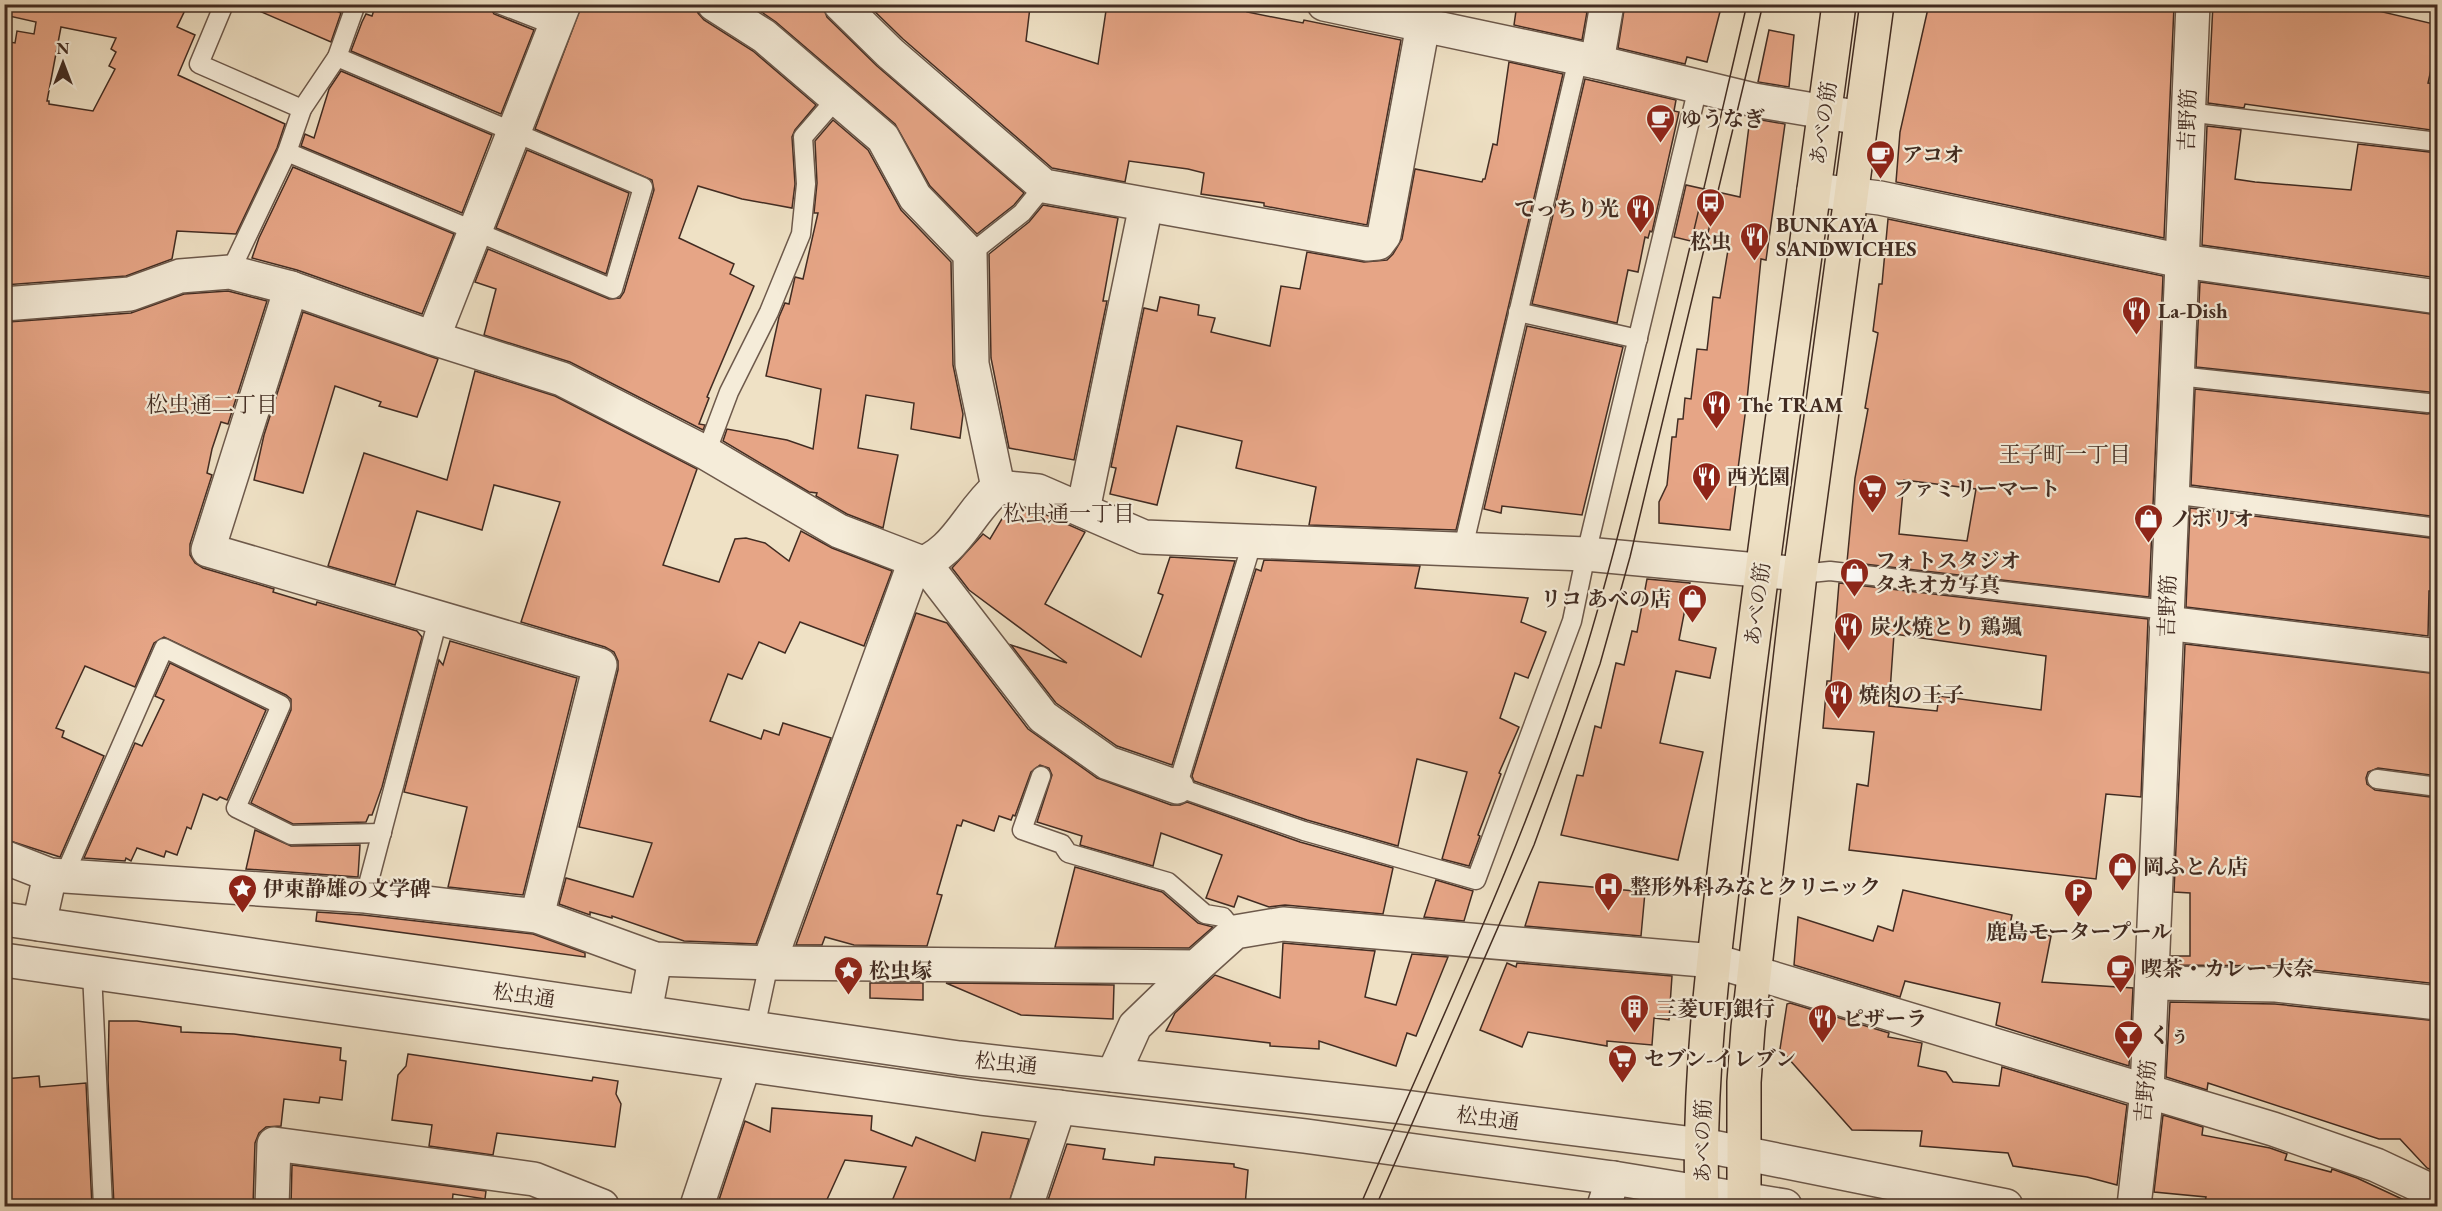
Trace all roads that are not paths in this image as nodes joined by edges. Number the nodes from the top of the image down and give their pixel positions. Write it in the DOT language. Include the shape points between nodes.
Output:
graph roads {
  1 [pos="224,4"];
  2 [pos="499,4"];
  3 [pos="714,4"];
  4 [pos="840,4"];
  5 [pos="1324,4"];
  6 [pos="1607,4"];
  7 [pos="1839,4"];
  8 [pos="1877,4"];
  9 [pos="2193,4"];
  10 [pos="354,5"];
  11 [pos="560,15"];
  12 [pos="1423,25"];
  13 [pos="337,57"];
  14 [pos="1587,61"];
  15 [pos="1698,87"];
  16 [pos="837,98"];
  17 [pos="302,109"];
  18 [pos="2187,112"];
  19 [pos="1825,113"];
  20 [pos="1861,118"];
  21 [pos="514,132"];
  22 [pos="2438,142"];
  23 [pos="287,152"];
  24 [pos="1044,186"];
  25 [pos="1814,190"];
  26 [pos="1851,195"];
  27 [pos="1146,205"];
  28 [pos="475,231"];
  29 [pos="970,254"];
  30 [pos="2182,261"];
  31 [pos="230,272"];
  32 [pos="291,288"];
  33 [pos="2438,297"];
  34 [pos="4,304"];
  35 [pos="1518,312"];
  36 [pos="433,338"];
  37 [pos="1638,339"];
  38 [pos="2178,376"];
  39 [pos="2428,403"];
  40 [pos="706,453"];
  41 [pos="998,486"];
  42 [pos="2171,494"];
  43 [pos="1083,510"];
  44 [pos="2438,528"];
  45 [pos="1253,540"];
  46 [pos="1463,548"];
  47 [pos="1586,554"];
  48 [pos="925,564"];
  49 [pos="1761,570"];
  50 [pos="1800,573"];
  51 [pos="2167,616"];
  52 [pos="438,619"];
  53 [pos="2438,656"];
  54 [pos="1041,776"];
  55 [pos="2377,779"];
  56 [pos="1177,787"];
  57 [pos="2438,787"];
  58 [pos="381,833"];
  59 [pos="4,857"];
  60 [pos="57,876"];
  61 [pos="365,896"];
  62 [pos="537,916"];
  63 [pos="4,919"];
  64 [pos="39,924"];
  65 [pos="1235,932"];
  66 [pos="655,959"];
  67 [pos="4,960"];
  68 [pos="1714,961"];
  69 [pos="769,963"];
  70 [pos="1196,967"];
  71 [pos="92,972"];
  72 [pos="1755,974"];
  73 [pos="2152,983"];
  74 [pos="2438,1003"];
  75 [pos="645,1012"];
  76 [pos="755,1028"];
  77 [pos="744,1065"];
  78 [pos="1113,1075"];
  79 [pos="2147,1091"];
  80 [pos="1059,1107"];
  81 [pos="1701,1145"];
  82 [pos="1744,1153"];
  83 [pos="1608,1192"];
  84 [pos="2438,1194"];
  85 [pos="1702,1199"];
  86 [pos="1744,1203"];
  87 [pos="103,1206"];
  88 [pos="272,1206"];
  89 [pos="602,1206"];
  90 [pos="697,1206"];
  91 [pos="1026,1206"];
  92 [pos="1785,1206"];
  93 [pos="2006,1206"];
  94 [pos="2134,1206"];
  1 -- 17 [label="lane" via="199,64"];
  2 -- 11 [label="lane"];
  3 -- 16 [label="street" via="764,36"];
  4 -- 24 [label="street" via="890,53"];
  5 -- 12 [label="street"];
  6 -- 14 [label="street"];
  7 -- 19 [label="main road, あべの筋"];
  8 -- 20 [label="main road, あべの筋"];
  9 -- 18 [label="street, 吉野筋"];
  10 -- 13 [label="lane"];
  11 -- 21 [label="street"];
  12 -- 14 [label="street"];
  12 -- 27 [label="street" via="1384,235 1378,243"];
  13 -- 17 [label="lane"];
  13 -- 21 [label="lane"];
  14 -- 15 [label="street"];
  14 -- 35 [label="lane"];
  15 -- 19 [label="street"];
  15 -- 37 [label="lane"];
  16 -- 29 [label="street" via="883,138 915,197"];
  16 -- 40 [label="lane" via="803,137 806,184 801,234 769,312 729,392"];
  17 -- 23 [label="lane"];
  18 -- 22 [label="lane"];
  18 -- 30 [label="street, 吉野筋"];
  19 -- 20 [label="street"];
  19 -- 25 [label="main road, あべの筋"];
  20 -- 26 [label="main road, あべの筋"];
  21 -- 28 [label="street"];
  21 -- 28 [label="lane" via="643,187 613,290"];
  23 -- 28 [label="lane"];
  23 -- 31 [label="lane"];
  24 -- 27 [label="street"];
  24 -- 29 [label="lane" via="1022,213"];
  25 -- 26 [label="street"];
  25 -- 49 [label="main road, あべの筋"];
  26 -- 30 [label="street"];
  26 -- 50 [label="main road, あべの筋"];
  27 -- 43 [label="street"];
  28 -- 36 [label="street"];
  29 -- 41 [label="street" via="972,364"];
  30 -- 33 [label="street"];
  30 -- 38 [label="street, 吉野筋"];
  31 -- 32 [label="street"];
  31 -- 34 [label="street" via="180,276 130,294"];
  32 -- 36 [label="street"];
  32 -- 52 [label="street" via="208,550"];
  35 -- 37 [label="lane"];
  35 -- 46 [label="lane"];
  36 -- 40 [label="street" via="562,379"];
  37 -- 47 [label="lane"];
  38 -- 39 [label="lane"];
  38 -- 42 [label="street, 吉野筋"];
  40 -- 48 [label="street" via="839,531"];
  41 -- 43 [label="street" via="1038,491"];
  41 -- 48 [label="street" via="944,552"];
  42 -- 44 [label="lane"];
  42 -- 51 [label="street, 吉野筋"];
  43 -- 45 [label="street" via="1144,537"];
  45 -- 46 [label="street"];
  45 -- 56 [label="lane"];
  46 -- 47 [label="street"];
  47 -- 49 [label="street"];
  47 -- 56 [label="lane" via="1572,621 1476,880 1304,831"];
  48 -- 56 [label="street" via="1043,717 1108,763"];
  48 -- 69 [label="street" via="913,567"];
  49 -- 50 [label="street"];
  49 -- 68 [label="main road, あべの筋"];
  50 -- 51 [label="lane" via="1830,571"];
  50 -- 72 [label="main road, あべの筋"];
  51 -- 53 [label="street"];
  51 -- 73 [label="street, 吉野筋"];
  52 -- 58 [label="lane"];
  52 -- 62 [label="street" via="600,665"];
  54 -- 65 [label="lane" via="1022,830 1062,844 1068,853 1168,882 1206,914 1223,917"];
  55 -- 57 [label="lane"];
  58 -- 60 [label="lane" via="291,835 236,808 281,705 164,648"];
  58 -- 61 [label="lane"];
  59 -- 60 [label="street"];
  60 -- 61 [label="street"];
  60 -- 64 [label="street"];
  61 -- 62 [label="street"];
  62 -- 66 [label="street"];
  63 -- 64 [label="street, 松虫通"];
  64 -- 75 [label="street, 松虫通"];
  65 -- 68 [label="street" via="1283,924"];
  65 -- 70 [label="street"];
  66 -- 69 [label="street"];
  66 -- 75 [label="street"];
  67 -- 71 [label="street, 松虫通"];
  68 -- 72 [label="street"];
  68 -- 81 [label="main road, あべの筋"];
  69 -- 70 [label="street"];
  69 -- 76 [label="lane"];
  70 -- 78 [label="street" via="1135,1026"];
  71 -- 77 [label="street, 松虫通"];
  71 -- 87 [label="lane"];
  72 -- 79 [label="street"];
  72 -- 82 [label="main road, あべの筋" via="1744,1082"];
  73 -- 74 [label="street" via="2276,985"];
  73 -- 79 [label="street, 吉野筋"];
  75 -- 76 [label="street, 松虫通"];
  76 -- 77 [label="street"];
  76 -- 78 [label="street, 松虫通" via="959,1058"];
  77 -- 80 [label="street, 松虫通"];
  77 -- 90 [label="street"];
  78 -- 81 [label="street, 松虫通"];
  79 -- 84 [label="street" via="2376,1165"];
  79 -- 94 [label="street, 吉野筋"];
  80 -- 83 [label="street, 松虫通" via="1326,1139"];
  80 -- 91 [label="street"];
  81 -- 82 [label="street, 松虫通"];
  81 -- 85 [label="main road, あべの筋"];
  82 -- 86 [label="main road, あべの筋"];
  82 -- 93 [label="street, 松虫通"];
  83 -- 85 [label="street, 松虫通"];
  85 -- 86 [label="street, 松虫通"];
  86 -- 92 [label="street, 松虫通"];
  88 -- 89 [label="street" via="274,1144 534,1179"];
}
